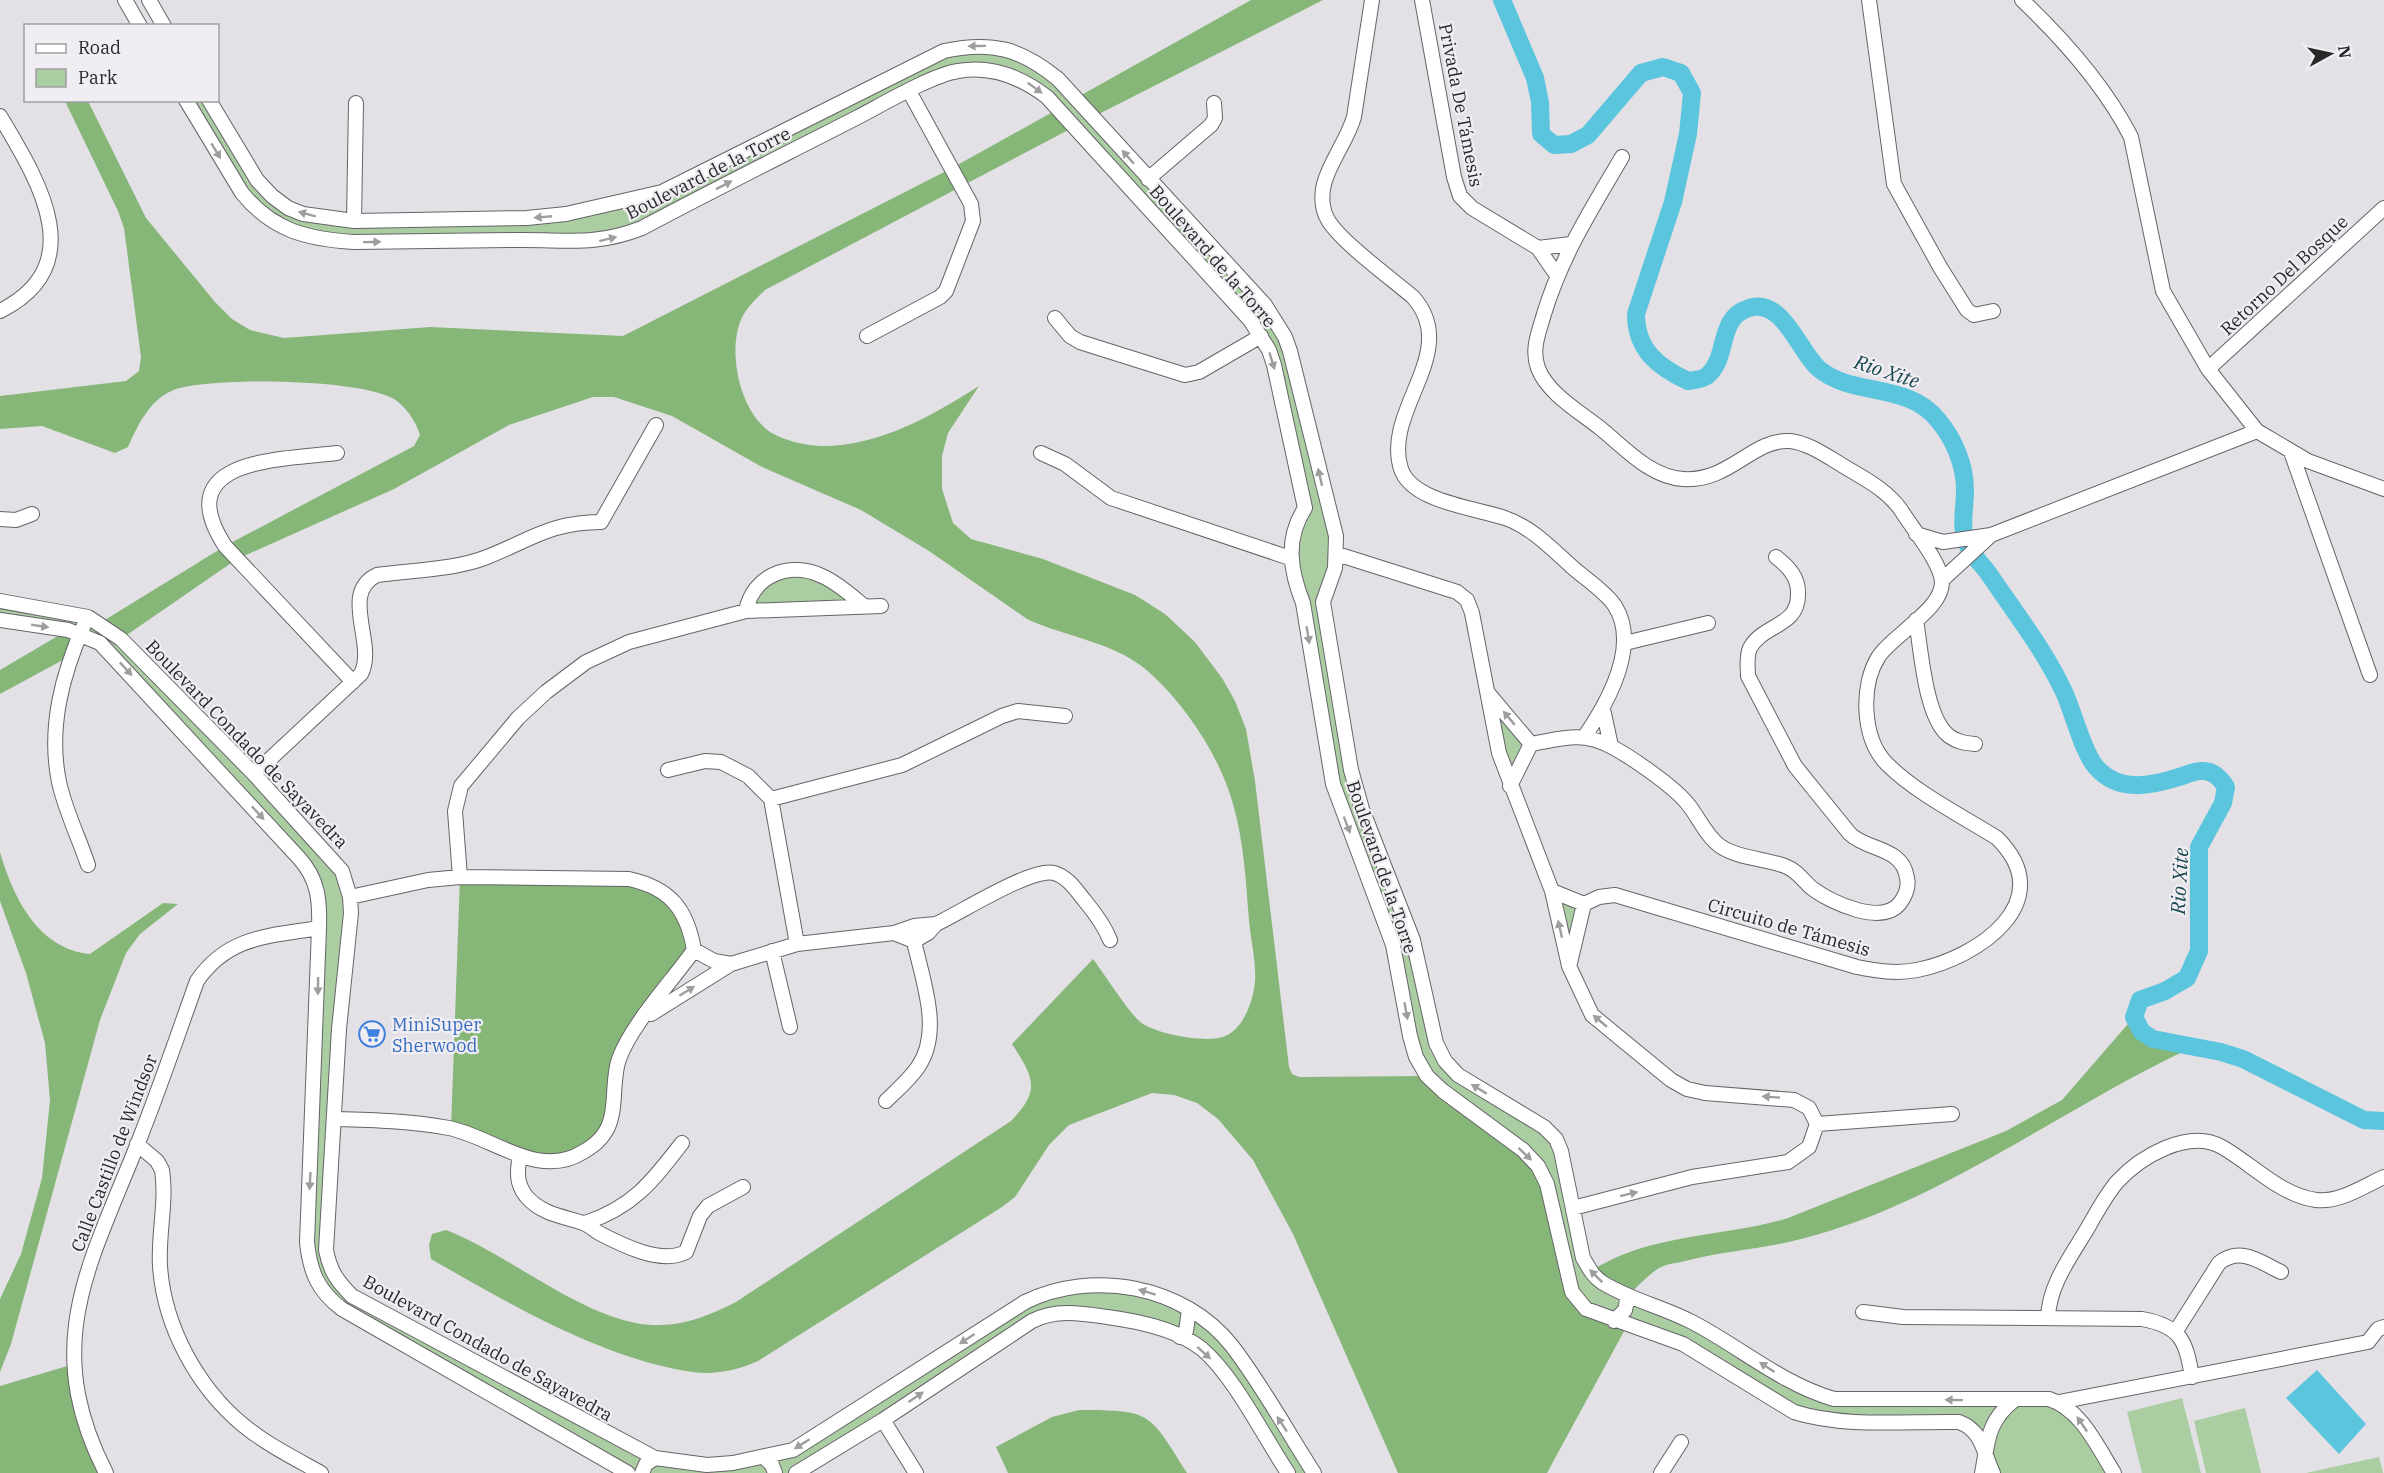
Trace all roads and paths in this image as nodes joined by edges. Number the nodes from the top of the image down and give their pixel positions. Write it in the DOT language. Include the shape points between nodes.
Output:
graph roads {
  1 [pos="125,0"];
  2 [pos="149,0"];
  3 [pos="1372,0"];
  4 [pos="1422,0"];
  5 [pos="1869,0"];
  6 [pos="2022,0"];
  7 [pos="139,24"];
  8 [pos="163,24"];
  9 [pos="909,91"];
  10 [pos="187,102"];
  11 [pos="210,102"];
  12 [pos="356,103"];
  13 [pos="1214,103"];
  14 [pos="0,116"];
  15 [pos="1622,157"];
  16 [pos="1148,179"];
  17 [pos="662,192"];
  18 [pos="2384,208"];
  19 [pos="672,212"];
  20 [pos="566,214"];
  21 [pos="354,221"];
  22 [pos="573,241"];
  23 [pos="1571,244"];
  24 [pos="1538,248"];
  25 [pos="1556,274"];
  26 [pos="0,311"];
  27 [pos="1993,311"];
  28 [pos="1055,318"];
  29 [pos="867,336"];
  30 [pos="1261,336"];
  31 [pos="2208,369"];
  32 [pos="656,425"];
  33 [pos="2257,431"];
  34 [pos="2290,452"];
  35 [pos="337,453"];
  36 [pos="1041,453"];
  37 [pos="2384,489"];
  38 [pos="1305,508"];
  39 [pos="1328,509"];
  40 [pos="32,514"];
  41 [pos="0,519"];
  42 [pos="1916,534"];
  43 [pos="1967,547"];
  44 [pos="1337,554"];
  45 [pos="1776,557"];
  46 [pos="1290,558"];
  47 [pos="1942,580"];
  48 [pos="0,601"];
  49 [pos="1323,602"];
  50 [pos="1304,603"];
  51 [pos="864,606"];
  52 [pos="881,606"];
  53 [pos="746,611"];
  54 [pos="88,617"];
  55 [pos="0,620"];
  56 [pos="1916,620"];
  57 [pos="1708,623"];
  58 [pos="80,634"];
  59 [pos="1625,643"];
  60 [pos="2370,675"];
  61 [pos="353,682"];
  62 [pos="1488,692"];
  63 [pos="1603,709"];
  64 [pos="1065,716"];
  65 [pos="1585,736"];
  66 [pos="1531,744"];
  67 [pos="1975,744"];
  68 [pos="1611,746"];
  69 [pos="668,770"];
  70 [pos="254,774"];
  71 [pos="1510,786"];
  72 [pos="771,799"];
  73 [pos="334,861"];
  74 [pos="88,866"];
  75 [pos="314,877"];
  76 [pos="460,877"];
  77 [pos="1552,891"];
  78 [pos="350,897"];
  79 [pos="1584,904"];
  80 [pos="936,924"];
  81 [pos="319,928"];
  82 [pos="894,933"];
  83 [pos="1110,940"];
  84 [pos="914,941"];
  85 [pos="797,944"];
  86 [pos="694,950"];
  87 [pos="772,951"];
  88 [pos="731,964"];
  89 [pos="1569,966"];
  90 [pos="644,1018"];
  91 [pos="317,1026"];
  92 [pos="790,1026"];
  93 [pos="339,1029"];
  94 [pos="886,1101"];
  95 [pos="1952,1114"];
  96 [pos="336,1119"];
  97 [pos="1817,1124"];
  98 [pos="682,1143"];
  99 [pos="137,1144"];
  100 [pos="520,1156"];
  101 [pos="2384,1177"];
  102 [pos="743,1187"];
  103 [pos="1573,1208"];
  104 [pos="585,1223"];
  105 [pos="2281,1272"];
  106 [pos="1069,1286"];
  107 [pos="1628,1296"];
  108 [pos="1189,1310"];
  109 [pos="1060,1311"];
  110 [pos="1863,1312"];
  111 [pos="2048,1318"];
  112 [pos="1614,1321"];
  113 [pos="2384,1327"];
  114 [pos="2176,1331"];
  115 [pos="1180,1337"];
  116 [pos="2192,1377"];
  117 [pos="2013,1401"];
  118 [pos="2059,1402"];
  119 [pos="883,1420"];
  120 [pos="1681,1442"];
  121 [pos="1986,1451"];
  122 [pos="764,1457"];
  123 [pos="655,1458"];
  124 [pos="106,1473"];
  125 [pos="321,1473"];
  126 [pos="628,1473"];
  127 [pos="642,1473"];
  128 [pos="776,1473"];
  129 [pos="796,1473"];
  130 [pos="916,1473"];
  131 [pos="1288,1473"];
  132 [pos="1314,1473"];
  133 [pos="1661,1473"];
  134 [pos="1982,1473"];
  135 [pos="1993,1473"];
  136 [pos="2114,1473"];
  1 -- 7 [label="street"];
  2 -- 8 [label="street"];
  3 -- 59 [label="street" via="1354,117 1327,174 1322,198 1328,220 1336,231 1413,297 1429,323 1428,353 1397,449 1402,471 1413,487 1429,496 1528,529 1613,604 1623,621"];
  4 -- 24 [label="street, Privada De Támesis" via="1460,196 1472,208"];
  5 -- 27 [label="street" via="1894,184 1967,310 1974,315"];
  6 -- 31 [label="street" via="2078,60 2123,121 2136,154 2163,291"];
  19 -- 9 [label="street, Boulevard de la Torre, one-way"];
  9 -- 29 [label="street" via="971,204 973,221 946,291"];
  9 -- 30 [label="street, Boulevard de la Torre, one-way" via="957,71 1015,75 1032,86 1074,127"];
  10 -- 22 [label="street, Boulevard de la Torre, one-way" via="248,200 263,216 296,233 354,242"];
  21 -- 11 [label="street, Boulevard de la Torre, one-way" via="303,214 272,196 257,180"];
  12 -- 21 [label="street"];
  13 -- 16 [label="street" via="1215,118 1211,125"];
  14 -- 26 [label="street" via="42,193 51,245 39,284"];
  15 -- 23 [label="street"];
  16 -- 17 [label="street, Boulevard de la Torre, one-way" via="1041,65 1018,52 969,46 925,58"];
  39 -- 16 [label="street, Boulevard de la Torre, one-way" via="1285,337 1265,305"];
  17 -- 19 [label="street" via="669,197"];
  17 -- 20 [label="street, Boulevard de la Torre"];
  18 -- 31 [label="street, Retorno Del Bosque"];
  22 -- 19 [label="street, Boulevard de la Torre, one-way" via="606,240 642,228"];
  20 -- 21 [label="street, Boulevard de la Torre, one-way"];
  20 -- 22 [label="street" via="565,229"];
  23 -- 24 [label="street"];
  23 -- 25 [label="street"];
  24 -- 25 [label="street, Privada De Támesis"];
  25 -- 42 [label="street" via="1535,344 1538,369 1558,394 1648,467 1666,477 1706,477 1726,471 1771,443 1791,441 1814,449 1874,484 1898,506"];
  28 -- 30 [label="street" via="1080,342 1185,375 1199,372"];
  30 -- 38 [label="street, Boulevard de la Torre, one-way" via="1274,365"];
  31 -- 33 [label="street"];
  32 -- 61 [label="street" via="601,522 549,529 472,561 366,580 360,600 365,666"];
  33 -- 34 [label="street"];
  33 -- 43 [label="street, Circuito de Támesis"];
  34 -- 37 [label="street"];
  34 -- 60 [label="street"];
  35 -- 61 [label="street" via="230,470 209,496 208,511 225,546"];
  36 -- 46 [label="street" via="1065,464 1111,498"];
  38 -- 39 [label="street" via="1316,503"];
  38 -- 46 [label="street, Boulevard de la Torre" via="1298,518"];
  39 -- 44 [label="street, Boulevard de la Torre"];
  40 -- 41 [label="street" via="16,520"];
  42 -- 43 [label="street"];
  42 -- 47 [label="street"];
  43 -- 47 [label="street, Circuito de Támesis"];
  44 -- 49 [label="street, Boulevard de la Torre"];
  44 -- 62 [label="street" via="1457,592 1467,600"];
  45 -- 68 [label="street" via="1796,578 1798,604 1793,615 1750,648 1748,676 1795,766 1850,834 1858,842 1888,852 1906,870 1908,884 1897,906 1886,913 1856,910 1813,889 1796,871 1720,846 1677,792"];
  46 -- 50 [label="street, Boulevard de la Torre" via="1294,581"];
  47 -- 56 [label="street, Circuito de Támesis" via="1940,593"];
  48 -- 54 [label="street, Boulevard Condado de Sayavedra"];
  49 -- 50 [label="street" via="1314,606"];
  103 -- 49 [label="street, Boulevard de la Torre, one-way" via="1556,1139 1544,1127 1458,1075 1436,1043 1413,940 1356,790"];
  50 -- 112 [label="street, Boulevard de la Torre, one-way" via="1332,784 1393,945 1416,1057 1427,1076 1443,1091 1523,1150 1538,1166 1548,1184 1572,1292 1586,1309"];
  51 -- 52 [label="street"];
  51 -- 53 [label="street"];
  51 -- 53 [label="street" via="822,576 795,571 762,580"];
  53 -- 76 [label="street" via="614,648 586,662 546,692 491,747 461,786 455,811"];
  54 -- 58 [label="street"];
  54 -- 70 [label="street, Boulevard Condado de Sayavedra" via="121,639"];
  55 -- 58 [label="street, Boulevard Condado de Sayavedra, one-way"];
  56 -- 67 [label="street" via="1936,718 1947,735 1960,743"];
  56 -- 79 [label="street, Circuito de Támesis" via="1880,655 1869,677 1866,699 1874,744 1885,762 1904,778 1997,838 2010,851 2019,869 2021,888 2016,908 2001,928 1962,955 1941,964 1888,972 1857,967 1615,895"];
  57 -- 59 [label="street"];
  58 -- 74 [label="street" via="59,695 56,727 60,784"];
  58 -- 75 [label="street, Boulevard Condado de Sayavedra, one-way" via="109,651"];
  59 -- 63 [label="street"];
  61 -- 70 [label="street"];
  66 -- 62 [label="street, one-way"];
  62 -- 71 [label="street" via="1499,753"];
  63 -- 65 [label="street"];
  63 -- 68 [label="street"];
  64 -- 72 [label="street" via="1010,713 902,765"];
  65 -- 66 [label="street"];
  65 -- 68 [label="street"];
  66 -- 71 [label="street"];
  69 -- 72 [label="street" via="705,761 721,762 748,776"];
  70 -- 73 [label="street, Boulevard Condado de Sayavedra"];
  71 -- 77 [label="street"];
  72 -- 85 [label="street"];
  73 -- 75 [label="street" via="320,863"];
  73 -- 78 [label="street, Boulevard Condado de Sayavedra" via="342,871"];
  75 -- 81 [label="street, Boulevard Condado de Sayavedra"];
  76 -- 78 [label="street"];
  76 -- 86 [label="street" via="629,879 646,883 664,891 676,904"];
  77 -- 79 [label="street"];
  89 -- 77 [label="street, one-way"];
  78 -- 93 [label="street, Boulevard Condado de Sayavedra"];
  79 -- 89 [label="street"];
  80 -- 82 [label="street"];
  80 -- 83 [label="street" via="1028,877 1053,873 1074,888"];
  80 -- 84 [label="street"];
  81 -- 91 [label="street, Boulevard Condado de Sayavedra, one-way"];
  81 -- 99 [label="street, Calle Castillo de Windsor" via="242,943 223,952 208,966 197,981"];
  82 -- 84 [label="street"];
  82 -- 85 [label="street"];
  84 -- 94 [label="street" via="930,1035 918,1067"];
  85 -- 87 [label="street"];
  86 -- 88 [label="street" via="714,961"];
  86 -- 90 [label="street"];
  87 -- 88 [label="street"];
  87 -- 92 [label="street"];
  90 -- 88 [label="street, one-way"];
  97 -- 89 [label="street, one-way" via="1809,1107 1794,1100 1705,1093 1671,1080 1592,1015"];
  90 -- 100 [label="street" via="619,1060 607,1129 596,1145 578,1156 557,1161"];
  91 -- 93 [label="street" via="327,1032"];
  91 -- 126 [label="street, Boulevard Condado de Sayavedra, one-way" via="307,1242 309,1262 325,1295 342,1309"];
  93 -- 96 [label="street, Boulevard Condado de Sayavedra"];
  95 -- 97 [label="street"];
  96 -- 100 [label="street" via="415,1122 452,1129"];
  96 -- 123 [label="street, Boulevard Condado de Sayavedra" via="326,1250 336,1281 352,1296"];
  103 -- 97 [label="street, one-way" via="1692,1177 1788,1162 1809,1147"];
  98 -- 104 [label="street" via="642,1193 614,1212"];
  99 -- 124 [label="street, Calle Castillo de Windsor" via="77,1308 76,1393 90,1441"];
  99 -- 125 [label="street" via="162,1170 159,1253 163,1287 175,1329 193,1367 241,1424"];
  100 -- 104 [label="street" via="517,1179 527,1197 546,1211"];
  101 -- 111 [label="street" via="2335,1198 2319,1200 2286,1190 2219,1145 2186,1141 2169,1146 2128,1172 2106,1197 2051,1291"];
  102 -- 104 [label="street" via="708,1206 686,1252 677,1257 635,1248"];
  107 -- 103 [label="street, Boulevard de la Torre, one-way" via="1590,1272"];
  105 -- 114 [label="street" via="2248,1256 2227,1257 2219,1263"];
  108 -- 106 [label="street, Boulevard Condado de Sayavedra, one-way" via="1147,1291 1124,1286"];
  106 -- 109 [label="street" via="1062,1294"];
  106 -- 122 [label="street, Boulevard Condado de Sayavedra, one-way" via="1025,1302 793,1450"];
  107 -- 112 [label="street" via="1625,1310"];
  117 -- 107 [label="street, Boulevard de la Torre, one-way" via="1834,1399 1800,1388 1689,1320"];
  108 -- 115 [label="street" via="1186,1331"];
  132 -- 108 [label="street, Boulevard Condado de Sayavedra, one-way" via="1232,1346"];
  109 -- 115 [label="street" via="1124,1319"];
  119 -- 109 [label="street, one-way" via="1032,1321"];
  110 -- 111 [label="street" via="1903,1317"];
  111 -- 114 [label="street" via="2142,1319 2160,1322"];
  112 -- 121 [label="street, Boulevard de la Torre" via="1683,1344 1794,1412 1811,1418 1959,1422 1971,1426"];
  113 -- 116 [label="street" via="2368,1342"];
  114 -- 116 [label="street" via="2188,1355"];
  115 -- 131 [label="street, one-way" via="1201,1348 1217,1365"];
  116 -- 118 [label="street"];
  117 -- 118 [label="street"];
  117 -- 121 [label="street" via="1991,1425"];
  136 -- 118 [label="street, one-way" via="2074,1413"];
  119 -- 129 [label="street"];
  119 -- 130 [label="street"];
  120 -- 133 [label="street"];
  121 -- 134 [label="street"];
  121 -- 135 [label="street, Boulevard de la Torre"];
  122 -- 123 [label="street, Boulevard Condado de Sayavedra" via="707,1465"];
  122 -- 128 [label="street"];
  123 -- 127 [label="street"];
}
